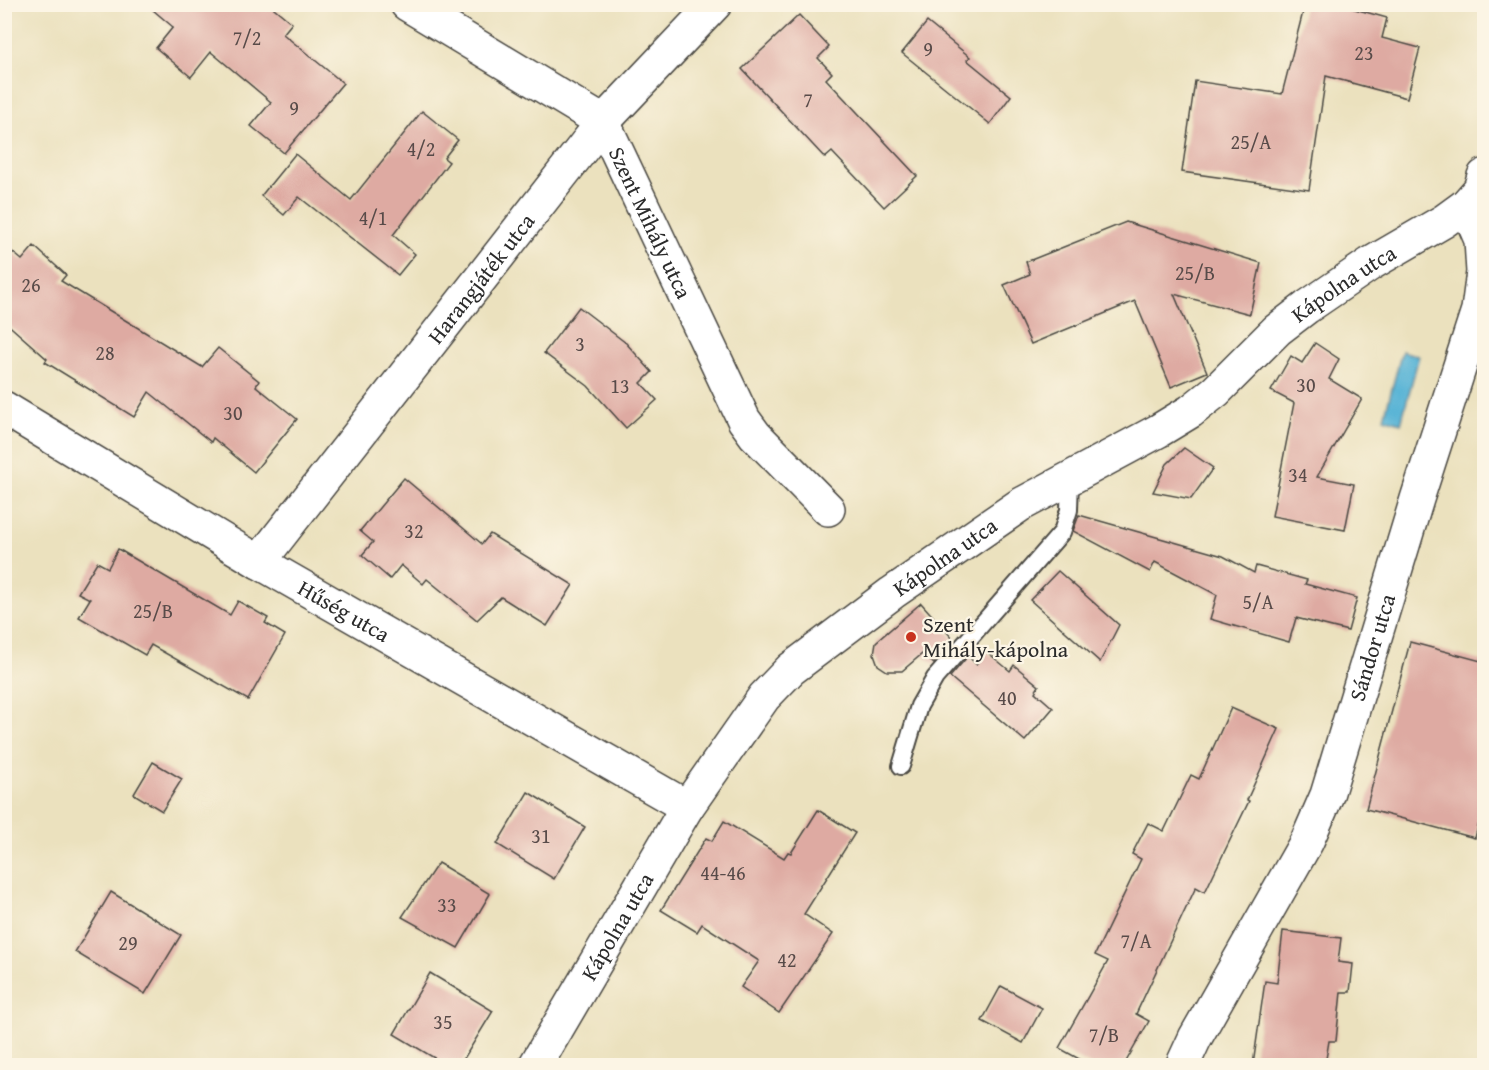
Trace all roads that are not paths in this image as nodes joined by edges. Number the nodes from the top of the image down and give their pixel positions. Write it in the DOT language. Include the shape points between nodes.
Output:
graph roads {
  1 [pos="407,4"];
  2 [pos="715,4"];
  3 [pos="603,122"];
  4 [pos="1485,176"];
  5 [pos="1467,205"];
  6 [pos="4,408"];
  7 [pos="1070,478"];
  8 [pos="828,508"];
  9 [pos="259,562"];
  10 [pos="901,766"];
  11 [pos="687,807"];
  12 [pos="535,1065"];
  13 [pos="1182,1065"];
  1 -- 3 [label="street, Szent Mihály utca"];
  2 -- 3 [label="street, Harangjáték utca"];
  3 -- 8 [label="street, Szent Mihály utca" via="744,420"];
  3 -- 9 [label="street, Harangjáték utca"];
  4 -- 5 [label="street, Kápolna utca"];
  5 -- 7 [label="street, Kápolna utca" via="1307,306 1191,411"];
  5 -- 13 [label="street, Sándor utca" via="1481,240 1483,272 1478,310 1327,795 1307,841"];
  6 -- 9 [label="street, Hűség utca"];
  7 -- 10 [label="lane" via="1069,510 1062,532 935,678 919,706"];
  7 -- 11 [label="street, Kápolna utca" via="1020,505 955,549 791,669 764,697"];
  9 -- 11 [label="street, Hűség utca"];
  11 -- 12 [label="street, Kápolna utca"];
}
